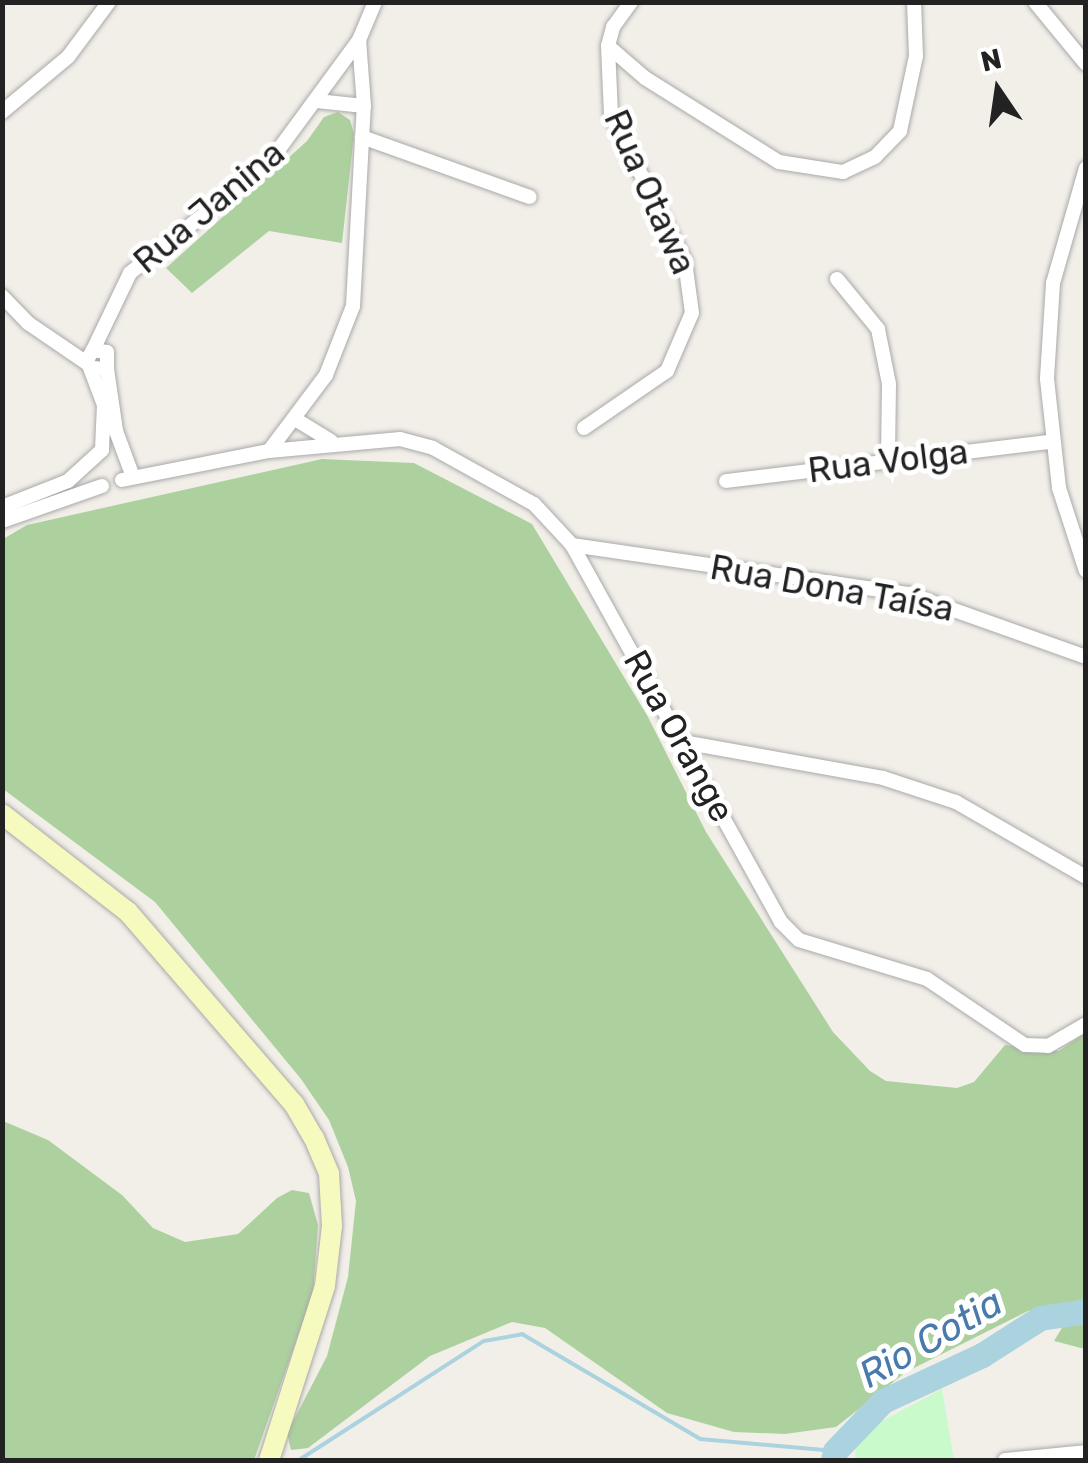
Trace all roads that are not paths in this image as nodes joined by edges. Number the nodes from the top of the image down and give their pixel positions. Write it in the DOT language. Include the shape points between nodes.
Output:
graph roads {
  1 [pos="109,2"];
  2 [pos="376,2"];
  3 [pos="631,2"];
  4 [pos="914,2"];
  5 [pos="1035,2"];
  6 [pos="359,40"];
  7 [pos="608,46"];
  8 [pos="1086,64"];
  9 [pos="317,100"];
  10 [pos="364,106"];
  11 [pos="2,112"];
  12 [pos="362,137"];
  13 [pos="1086,168"];
  14 [pos="530,198"];
  15 [pos="837,279"];
  16 [pos="2,296"];
  17 [pos="109,316"];
  18 [pos="90,359"];
  19 [pos="108,362"];
  20 [pos="295,418"];
  21 [pos="584,428"];
  22 [pos="1050,442"];
  23 [pos="336,443"];
  24 [pos="269,450"];
  25 [pos="888,460"];
  26 [pos="128,478"];
  27 [pos="726,481"];
  28 [pos="102,486"];
  29 [pos="2,507"];
  30 [pos="2,522"];
  31 [pos="572,545"];
  32 [pos="1086,571"];
  33 [pos="1086,657"];
  34 [pos="682,742"];
  35 [pos="2,814"];
  36 [pos="1086,877"];
  37 [pos="1086,1024"];
  38 [pos="1086,1452"];
  39 [pos="269,1460"];
  40 [pos="1005,1460"];
  1 -- 11 [label="street" via="68,56"];
  2 -- 6 [label="street, Rua Janina"];
  3 -- 7 [label="street, Rua Otawa" via="612,27"];
  4 -- 7 [label="street" via="916,56 900,132 876,157 842,172 812,172 756,148 645,78"];
  5 -- 8 [label="street"];
  6 -- 9 [label="street, Rua Janina"];
  6 -- 10 [label="street"];
  7 -- 21 [label="street, Rua Otawa" via="611,115 686,261 692,313 668,371"];
  9 -- 10 [label="street"];
  9 -- 17 [label="street, Rua Janina" via="268,164 130,273"];
  10 -- 12 [label="street"];
  12 -- 14 [label="street"];
  12 -- 20 [label="street" via="353,306 326,375"];
  13 -- 22 [label="street" via="1053,283"];
  15 -- 25 [label="street" via="878,329 889,384"];
  16 -- 18 [label="street" via="55,343"];
  17 -- 18 [label="street, Rua Janina"];
  17 -- 19 [label="street, Rua Janina"];
  18 -- 19 [label="street"];
  18 -- 19 [label="street"];
  18 -- 29 [label="street" via="104,405 102,450 68,482"];
  19 -- 26 [label="street, Rua Janina"];
  20 -- 23 [label="street"];
  20 -- 24 [label="street"];
  22 -- 25 [label="street, Rua Volga"];
  22 -- 32 [label="street" via="1070,535"];
  23 -- 24 [label="street, Rua Orange"];
  23 -- 31 [label="street, Rua Orange" via="400,440 433,448 534,504"];
  24 -- 26 [label="street, Rua Orange"];
  25 -- 27 [label="street, Rua Volga"];
  28 -- 30 [label="street"];
  31 -- 33 [label="street, Rua Dona Taísa" via="909,594"];
  31 -- 34 [label="street, Rua Orange"];
  34 -- 36 [label="street" via="849,770 943,798 994,819"];
  34 -- 37 [label="street, Rua Orange" via="781,922 799,940 927,980 1001,1035 1025,1044 1048,1046"];
  35 -- 39 [label="main road" via="128,912 294,1104 329,1174 325,1286"];
  38 -- 40 [label="street"];
}
